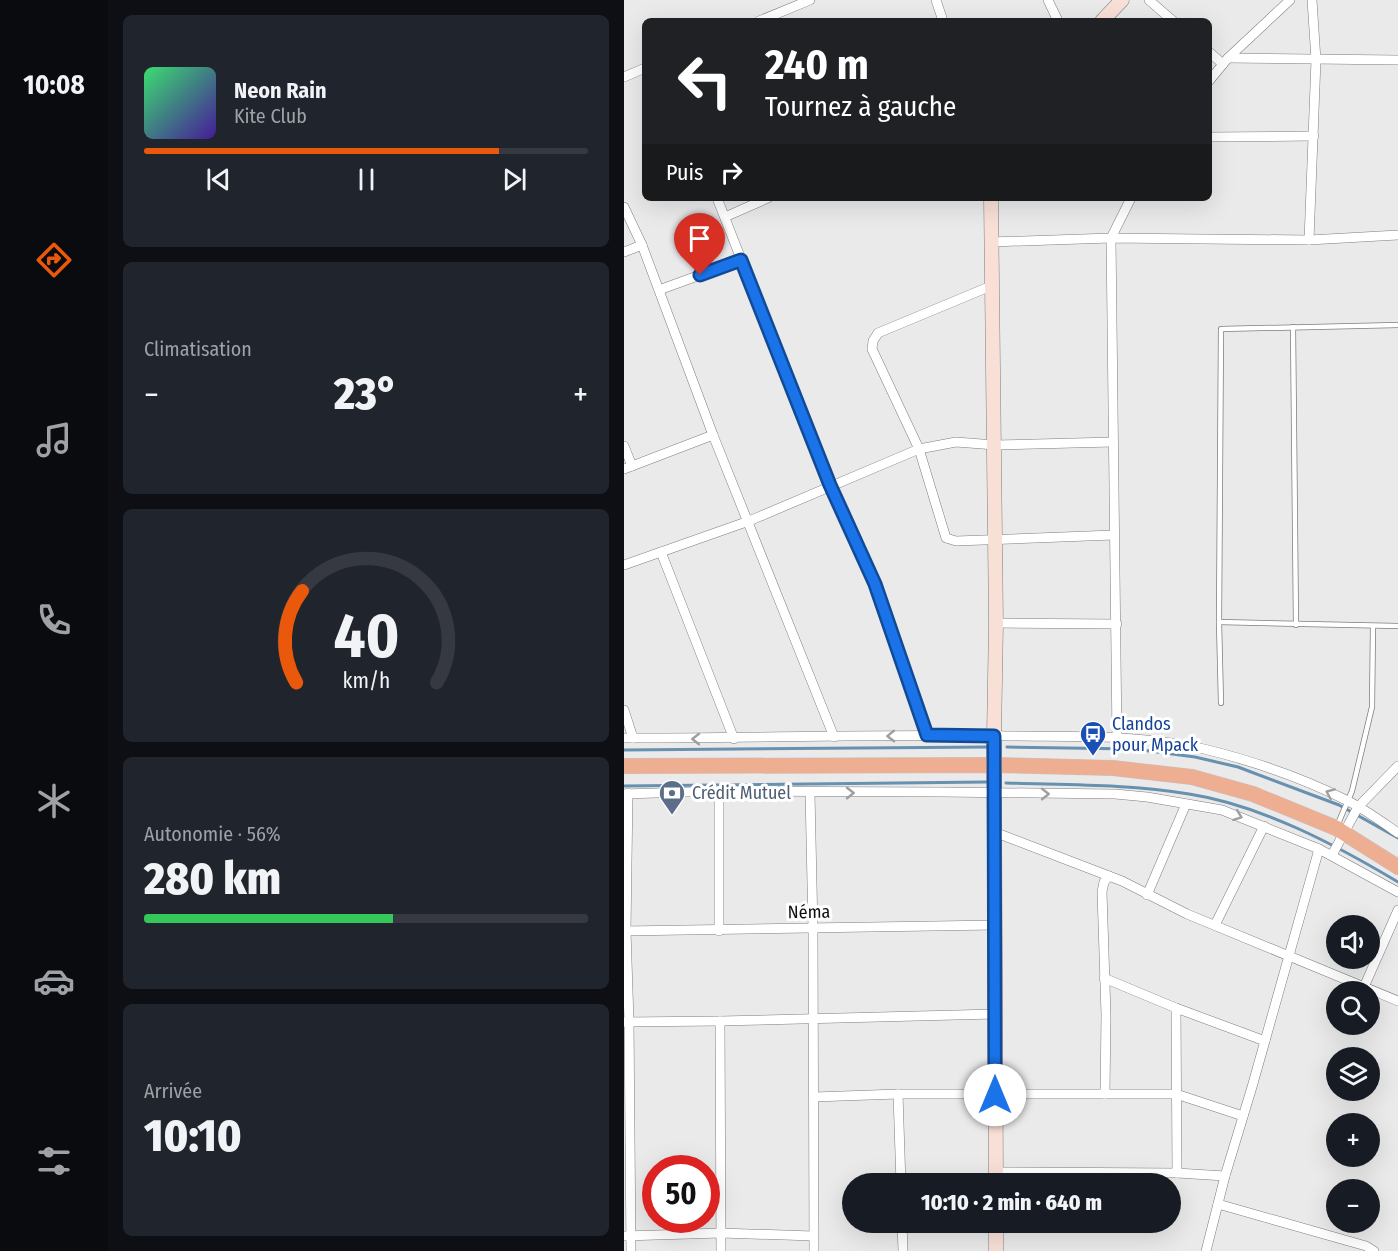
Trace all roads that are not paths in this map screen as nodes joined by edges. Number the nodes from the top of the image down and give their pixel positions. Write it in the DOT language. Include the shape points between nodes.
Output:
graph roads {
  1 [pos="810,0"];
  2 [pos="936,0"];
  3 [pos="1048,0"];
  4 [pos="1122,0"];
  5 [pos="1149,0"];
  6 [pos="1290,0"];
  7 [pos="1312,0"];
  8 [pos="795,3"];
  9 [pos="765,18"];
  10 [pos="941,18"];
  11 [pos="1057,18"];
  12 [pos="1105,18"];
  13 [pos="1170,18"];
  14 [pos="1212,54"];
  15 [pos="1316,60"];
  16 [pos="1398,60"];
  17 [pos="1226,61"];
  18 [pos="642,69"];
  19 [pos="624,77"];
  20 [pos="1212,77"];
  21 [pos="1314,136"];
  22 [pos="1212,137"];
  23 [pos="718,201"];
  24 [pos="761,201"];
  25 [pos="991,201"];
  26 [pos="1130,201"];
  27 [pos="624,207"];
  28 [pos="725,217"];
  29 [pos="1398,235"];
  30 [pos="1111,238"];
  31 [pos="1309,240"];
  32 [pos="991,242"];
  33 [pos="642,245"];
  34 [pos="624,252"];
  35 [pos="741,260"];
  36 [pos="992,286"];
  37 [pos="659,290"];
  38 [pos="1398,325"];
  39 [pos="1293,327"];
  40 [pos="713,435"];
  41 [pos="1113,442"];
  42 [pos="995,445"];
  43 [pos="624,446"];
  44 [pos="919,449"];
  45 [pos="628,468"];
  46 [pos="830,485"];
  47 [pos="749,521"];
  48 [pos="1114,535"];
  49 [pos="995,541"];
  50 [pos="661,552"];
  51 [pos="624,566"];
  52 [pos="1219,622"];
  53 [pos="996,623"];
  54 [pos="1117,624"];
  55 [pos="1296,625"];
  56 [pos="1373,626"];
  57 [pos="1398,627"];
  58 [pos="1221,703"];
  59 [pos="624,710"];
  60 [pos="927,735"];
  61 [pos="994,736"];
  62 [pos="834,737"];
  63 [pos="629,738"];
  64 [pos="1117,738"];
  65 [pos="734,739"];
  66 [pos="994,765"];
  67 [pos="624,766"];
  68 [pos="1398,766"];
  69 [pos="719,791"];
  70 [pos="626,793"];
  71 [pos="810,793"];
  72 [pos="994,794"];
  73 [pos="1348,801"];
  74 [pos="1186,804"];
  75 [pos="1358,807"];
  76 [pos="1264,826"];
  77 [pos="1341,830"];
  78 [pos="994,831"];
  79 [pos="1398,833"];
  80 [pos="1320,849"];
  81 [pos="1332,855"];
  82 [pos="1398,867"];
  83 [pos="1109,876"];
  84 [pos="1398,892"];
  85 [pos="1147,895"];
  86 [pos="1398,910"];
  87 [pos="995,925"];
  88 [pos="1215,925"];
  89 [pos="813,929"];
  90 [pos="719,930"];
  91 [pos="625,931"];
  92 [pos="1290,956"];
  93 [pos="1104,978"];
  94 [pos="1350,981"];
  95 [pos="1367,981"];
  96 [pos="1380,994"];
  97 [pos="1398,1001"];
  98 [pos="1176,1008"];
  99 [pos="995,1014"];
  100 [pos="813,1018"];
  101 [pos="627,1022"];
  102 [pos="720,1022"];
  103 [pos="1265,1041"];
  104 [pos="898,1094"];
  105 [pos="1105,1094"];
  106 [pos="1176,1094"];
  107 [pos="995,1095"];
  108 [pos="814,1097"];
  109 [pos="1243,1116"];
  110 [pos="901,1173"];
  111 [pos="996,1173"];
  112 [pos="1177,1173"];
  113 [pos="1181,1173"];
  114 [pos="1225,1176"];
  115 [pos="1218,1204"];
  116 [pos="721,1233"];
  117 [pos="902,1233"];
  118 [pos="996,1233"];
  119 [pos="628,1236"];
  120 [pos="813,1236"];
  121 [pos="631,1251"];
  122 [pos="720,1251"];
  123 [pos="814,1251"];
  124 [pos="903,1251"];
  125 [pos="996,1251"];
  126 [pos="1206,1251"];
  127 [pos="1374,1251"];
  1 -- 8 [label="street"];
  2 -- 10 [label="street"];
  3 -- 11 [label="street"];
  4 -- 12 [label="main road"];
  5 -- 13 [label="street"];
  6 -- 17 [label="street"];
  7 -- 15 [label="street"];
  8 -- 9 [label="street"];
  14 -- 17 [label="street"];
  15 -- 16 [label="street"];
  15 -- 17 [label="street"];
  15 -- 21 [label="street"];
  17 -- 20 [label="street"];
  18 -- 19 [label="street"];
  21 -- 22 [label="street"];
  21 -- 31 [label="street"];
  23 -- 28 [label="street"];
  24 -- 28 [label="street"];
  25 -- 32 [label="main road"];
  26 -- 30 [label="street"];
  27 -- 33 [label="street"];
  28 -- 35 [label="street"];
  29 -- 31 [label="street"];
  30 -- 31 [label="street"];
  30 -- 32 [label="street"];
  30 -- 41 [label="street"];
  32 -- 36 [label="main road"];
  33 -- 34 [label="street"];
  33 -- 37 [label="street"];
  35 -- 37 [label="street"];
  35 -- 46 [label="street"];
  36 -- 42 [label="main road"];
  36 -- 44 [label="street" via="878,333 873,341 872,349"];
  37 -- 40 [label="street"];
  38 -- 39 [label="lane"];
  39 -- 52 [label="lane" via="1221,329"];
  39 -- 55 [label="lane"];
  40 -- 45 [label="street"];
  40 -- 47 [label="street"];
  41 -- 42 [label="street"];
  41 -- 48 [label="street"];
  42 -- 44 [label="street" via="956,442"];
  42 -- 49 [label="main road"];
  43 -- 45 [label="street"];
  44 -- 46 [label="street"];
  44 -- 49 [label="street" via="946,538"];
  46 -- 47 [label="street"];
  46 -- 60 [label="street" via="875,584"];
  47 -- 50 [label="street"];
  47 -- 62 [label="street"];
  48 -- 49 [label="street"];
  48 -- 54 [label="street"];
  49 -- 53 [label="main road"];
  50 -- 51 [label="street"];
  50 -- 65 [label="street"];
  52 -- 55 [label="lane"];
  52 -- 58 [label="lane"];
  53 -- 54 [label="street"];
  53 -- 61 [label="main road"];
  54 -- 64 [label="street"];
  55 -- 56 [label="lane"];
  56 -- 57 [label="lane"];
  56 -- 73 [label="lane" via="1372,707"];
  59 -- 63 [label="street"];
  60 -- 61 [label="street"];
  60 -- 62 [label="street, one-way"];
  61 -- 64 [label="street"];
  61 -- 66 [label="main road"];
  62 -- 65 [label="street"];
  65 -- 63 [label="street, one-way"];
  73 -- 64 [label="street, one-way" via="1252,762 1192,747"];
  66 -- 67 [label="highway"];
  66 -- 72 [label="main road"];
  66 -- 77 [label="highway" via="1113,768 1192,777 1253,794"];
  68 -- 75 [label="street"];
  69 -- 70 [label="street"];
  69 -- 71 [label="street"];
  69 -- 90 [label="street"];
  70 -- 91 [label="street"];
  71 -- 72 [label="street, one-way"];
  71 -- 89 [label="street"];
  72 -- 74 [label="street, one-way" via="1115,794"];
  72 -- 78 [label="main road"];
  73 -- 75 [label="street"];
  73 -- 77 [label="lane"];
  74 -- 76 [label="street, one-way" via="1222,810"];
  74 -- 85 [label="street"];
  75 -- 77 [label="street"];
  75 -- 79 [label="street"];
  76 -- 80 [label="street"];
  76 -- 88 [label="street"];
  77 -- 81 [label="street"];
  77 -- 82 [label="highway"];
  78 -- 83 [label="street"];
  78 -- 87 [label="main road"];
  80 -- 81 [label="street"];
  80 -- 92 [label="street"];
  81 -- 84 [label="street"];
  83 -- 85 [label="street"];
  83 -- 93 [label="street" via="1102,892"];
  85 -- 88 [label="street"];
  86 -- 95 [label="street"];
  87 -- 89 [label="street, Néma"];
  87 -- 99 [label="main road"];
  88 -- 92 [label="street"];
  89 -- 90 [label="street, Néma"];
  89 -- 100 [label="street"];
  90 -- 91 [label="street, Néma"];
  91 -- 101 [label="street"];
  92 -- 94 [label="street"];
  92 -- 103 [label="street"];
  93 -- 98 [label="street"];
  93 -- 105 [label="street"];
  96 -- 97 [label="street"];
  98 -- 103 [label="street"];
  98 -- 106 [label="street"];
  99 -- 100 [label="street"];
  99 -- 107 [label="main road"];
  100 -- 102 [label="street"];
  100 -- 108 [label="street"];
  101 -- 102 [label="street"];
  101 -- 119 [label="street"];
  102 -- 116 [label="street"];
  103 -- 109 [label="street"];
  104 -- 107 [label="street"];
  104 -- 108 [label="street"];
  104 -- 110 [label="street"];
  105 -- 106 [label="street"];
  105 -- 107 [label="street"];
  106 -- 109 [label="street"];
  106 -- 112 [label="street"];
  107 -- 111 [label="main road"];
  108 -- 120 [label="street"];
  109 -- 114 [label="street"];
  113 -- 114 [label="street"];
  114 -- 115 [label="street"];
  115 -- 126 [label="street"];
  115 -- 127 [label="street" via="1366,1245"];
  116 -- 119 [label="street"];
  116 -- 120 [label="street"];
  116 -- 122 [label="street"];
  117 -- 124 [label="street"];
  118 -- 125 [label="main road"];
  119 -- 121 [label="street"];
  120 -- 123 [label="street"];
}
